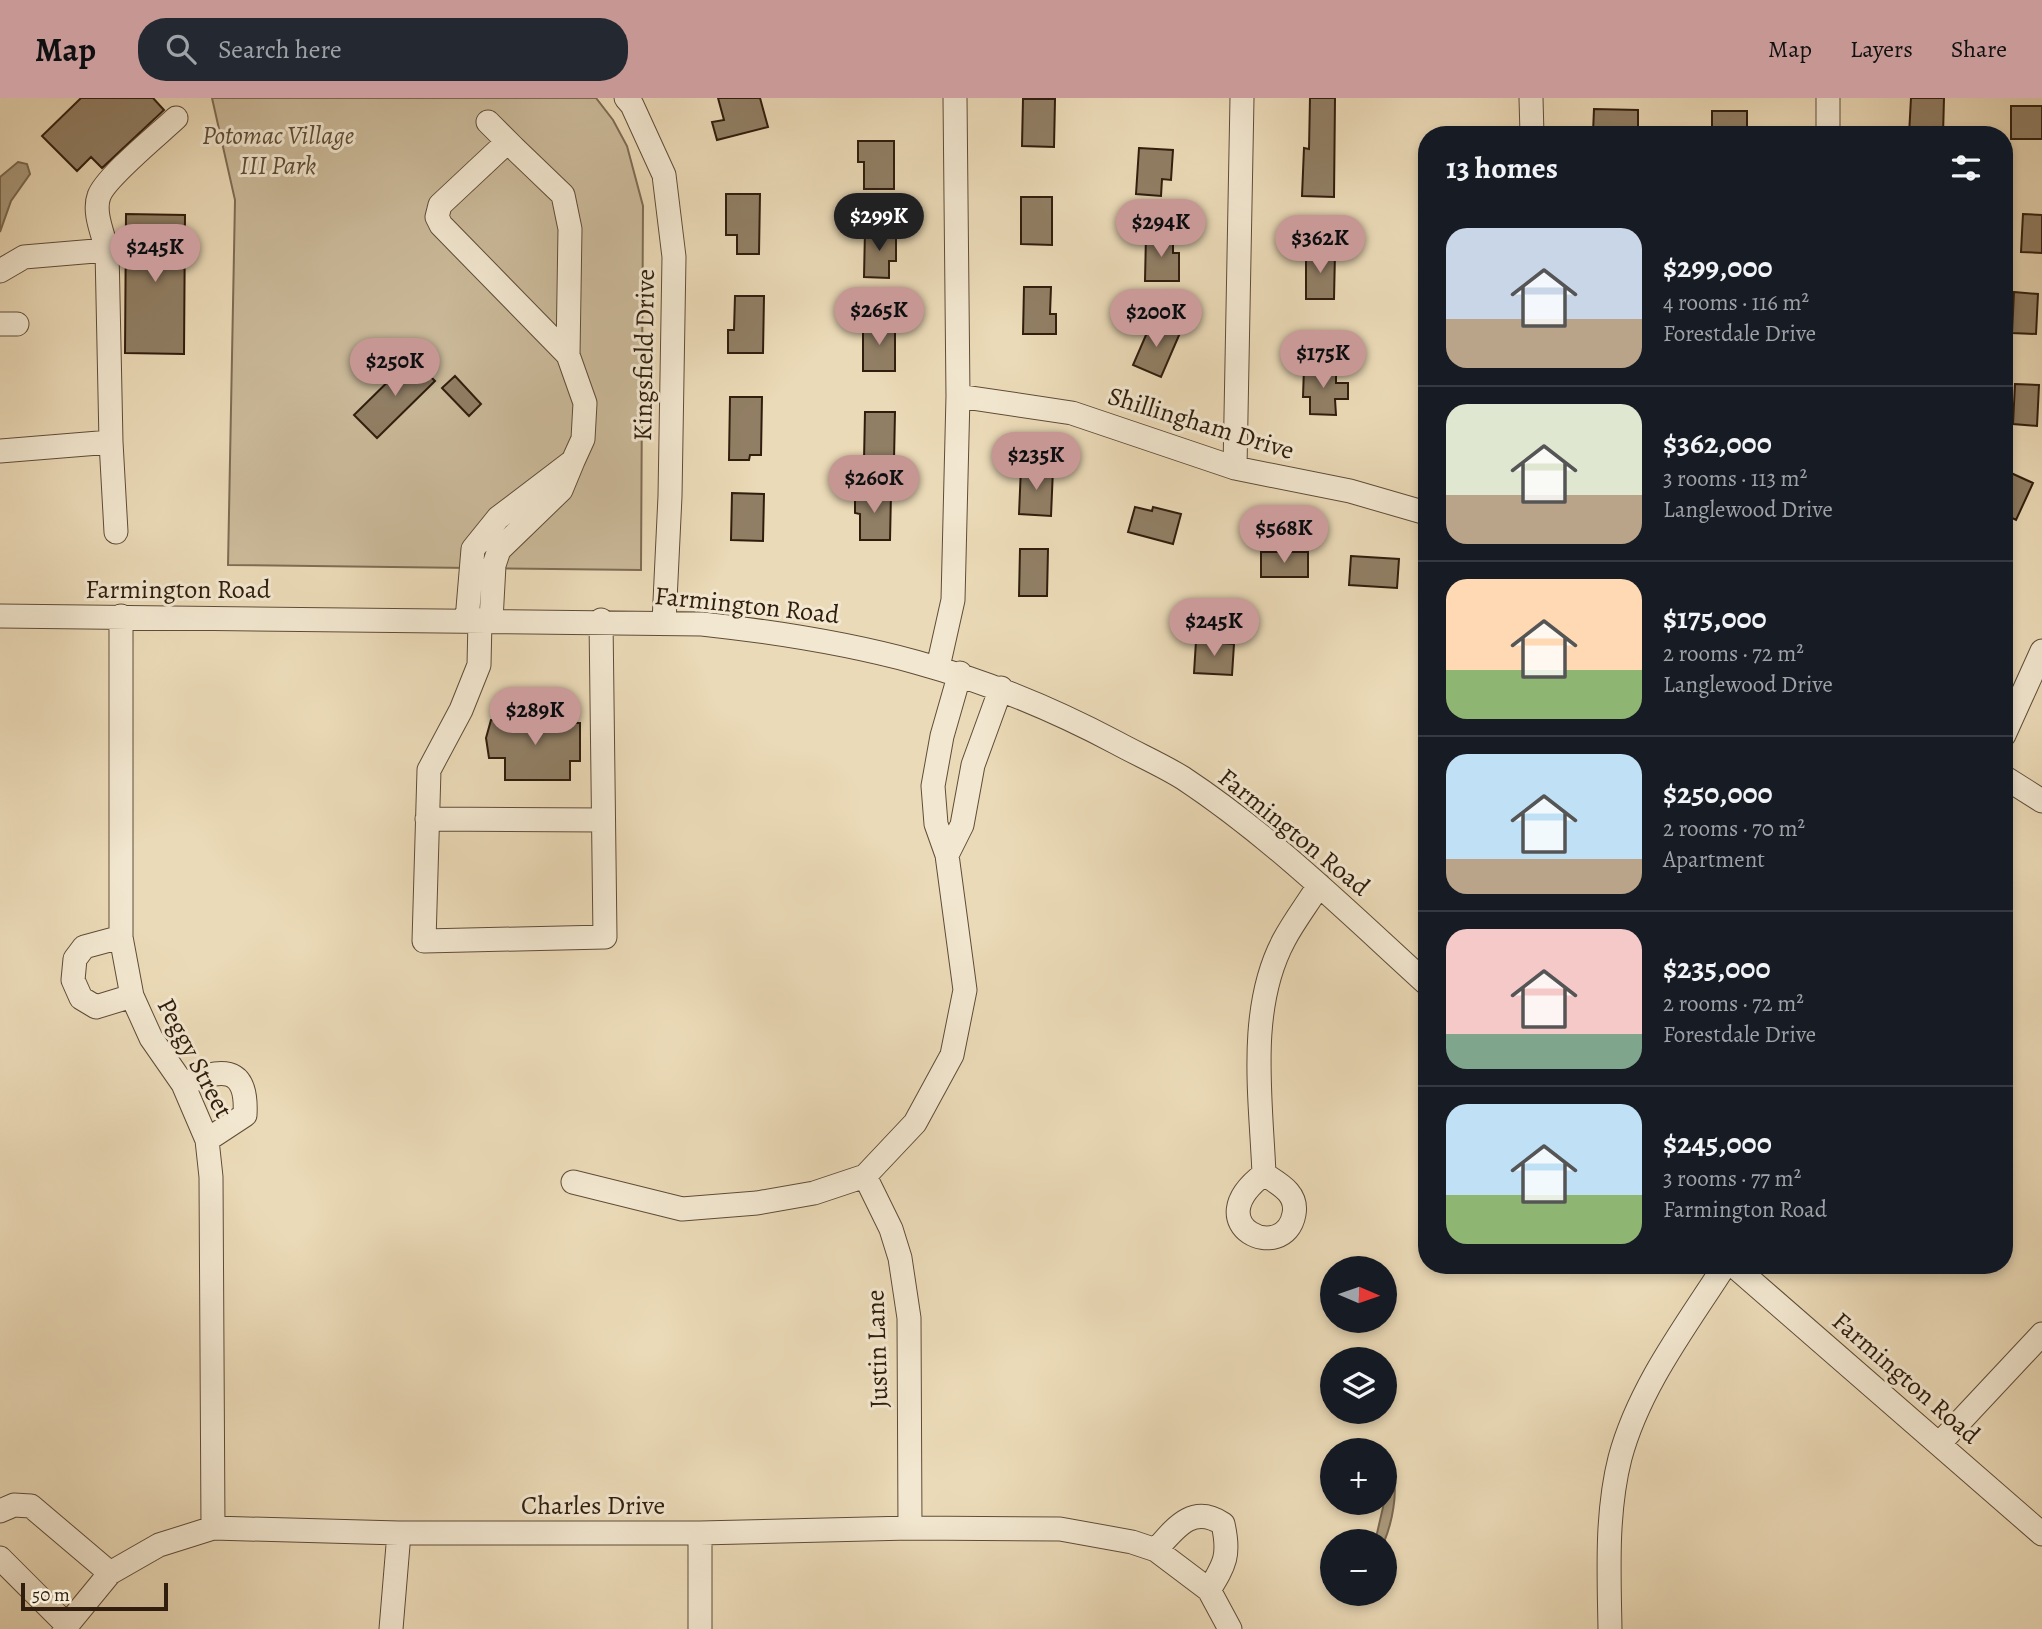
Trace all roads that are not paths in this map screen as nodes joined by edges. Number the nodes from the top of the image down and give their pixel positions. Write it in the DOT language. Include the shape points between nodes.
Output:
graph roads {
  1 [pos="626,98"];
  2 [pos="955,98"];
  3 [pos="1242,98"];
  4 [pos="1531,98"];
  5 [pos="1828,98"];
  6 [pos="176,118"];
  7 [pos="488,122"];
  8 [pos="1532,126"];
  9 [pos="1828,126"];
  10 [pos="513,147"];
  11 [pos="107,250"];
  12 [pos="0,271"];
  13 [pos="568,355"];
  14 [pos="958,396"];
  15 [pos="111,442"];
  16 [pos="0,451"];
  17 [pos="1236,468"];
  18 [pos="1418,511"];
  19 [pos="116,532"];
  20 [pos="121,615"];
  21 [pos="0,616"];
  22 [pos="480,620"];
  23 [pos="601,620"];
  24 [pos="664,622"];
  25 [pos="2042,651"];
  26 [pos="949,670"];
  27 [pos="1001,688"];
  28 [pos="2013,715"];
  29 [pos="2013,783"];
  30 [pos="2042,802"];
  31 [pos="427,819"];
  32 [pos="603,820"];
  33 [pos="947,855"];
  34 [pos="1319,885"];
  35 [pos="121,937"];
  36 [pos="1418,976"];
  37 [pos="132,996"];
  38 [pos="183,1084"];
  39 [pos="207,1140"];
  40 [pos="1264,1174"];
  41 [pos="865,1176"];
  42 [pos="573,1182"];
  43 [pos="1720,1274"];
  44 [pos="1742,1274"];
  45 [pos="2042,1334"];
  46 [pos="1938,1444"];
  47 [pos="0,1511"];
  48 [pos="214,1528"];
  49 [pos="910,1528"];
  50 [pos="399,1533"];
  51 [pos="700,1533"];
  52 [pos="2042,1534"];
  53 [pos="1156,1550"];
  54 [pos="0,1558"];
  55 [pos="110,1573"];
  56 [pos="1209,1590"];
  57 [pos="66,1627"];
  58 [pos="391,1629"];
  59 [pos="700,1629"];
  60 [pos="1230,1629"];
  61 [pos="1609,1629"];
  1 -- 24 [label="street, Kingsfield Drive" via="664,175 674,257"];
  2 -- 14 [label="street"];
  3 -- 17 [label="street"];
  4 -- 8 [label="street"];
  5 -- 9 [label="street"];
  6 -- 11 [label="street" via="107,183 99,197 98,216"];
  7 -- 10 [label="street"];
  10 -- 13 [label="street" via="563,195 570,229"];
  10 -- 13 [label="street" via="499,147 440,205 437,217"];
  11 -- 12 [label="street" via="24,257"];
  11 -- 15 [label="street"];
  13 -- 22 [label="street" via="585,403 583,439 561,490 498,517 473,550"];
  14 -- 17 [label="street, Shillingham Drive" via="1072,413"];
  14 -- 26 [label="street"];
  15 -- 16 [label="street"];
  15 -- 19 [label="street"];
  17 -- 18 [label="street, Shillingham Drive" via="1350,491"];
  20 -- 21 [label="street, Farmington Road"];
  20 -- 22 [label="street, Farmington Road"];
  20 -- 35 [label="street, Peggy Street"];
  22 -- 23 [label="street, Farmington Road"];
  22 -- 31 [label="street" via="479,665 429,771"];
  23 -- 24 [label="street, Farmington Road"];
  23 -- 32 [label="street"];
  24 -- 26 [label="street, Farmington Road" via="798,634"];
  25 -- 28 [label="street"];
  26 -- 27 [label="street, Farmington Road"];
  26 -- 33 [label="street" via="933,786 936,824"];
  27 -- 33 [label="street" via="973,765 962,825"];
  27 -- 34 [label="street, Farmington Road" via="1072,719 1182,778"];
  29 -- 30 [label="street"];
  31 -- 32 [label="street"];
  31 -- 32 [label="street" via="424,941 605,937"];
  33 -- 41 [label="street" via="965,990 952,1055 915,1123"];
  34 -- 36 [label="street, Farmington Road"];
  34 -- 40 [label="street" via="1283,941 1266,992 1259,1055"];
  35 -- 37 [label="street, Peggy Street"];
  35 -- 37 [label="street" via="84,947 75,959 73,980 81,998 96,1007"];
  37 -- 38 [label="street, Peggy Street" via="151,1038"];
  38 -- 39 [label="street, Peggy Street"];
  38 -- 39 [label="street" via="213,1072 228,1073 240,1083 245,1115"];
  39 -- 48 [label="street, Peggy Street"];
  41 -- 42 [label="street" via="814,1193 682,1209"];
  41 -- 49 [label="street, Justin Lane" via="900,1258 909,1318"];
  43 -- 61 [label="street" via="1659,1367 1620,1459 1608,1555"];
  44 -- 46 [label="street, Farmington Road"];
  45 -- 46 [label="street"];
  46 -- 52 [label="street, Farmington Road"];
  47 -- 55 [label="street" via="14,1505 31,1506"];
  48 -- 50 [label="street, Charles Drive"];
  48 -- 55 [label="street, Charles Drive" via="159,1545"];
  49 -- 51 [label="street, Charles Drive"];
  49 -- 53 [label="street, Charles Drive" via="1060,1529"];
  50 -- 51 [label="street, Charles Drive"];
  50 -- 58 [label="street"];
  51 -- 59 [label="street"];
  53 -- 56 [label="street, Charles Drive"];
  53 -- 56 [label="street" via="1190,1517 1210,1516 1223,1524 1228,1548"];
  54 -- 57 [label="street"];
  55 -- 57 [label="street, Charles Drive"];
  56 -- 60 [label="street, Charles Drive"];
}
